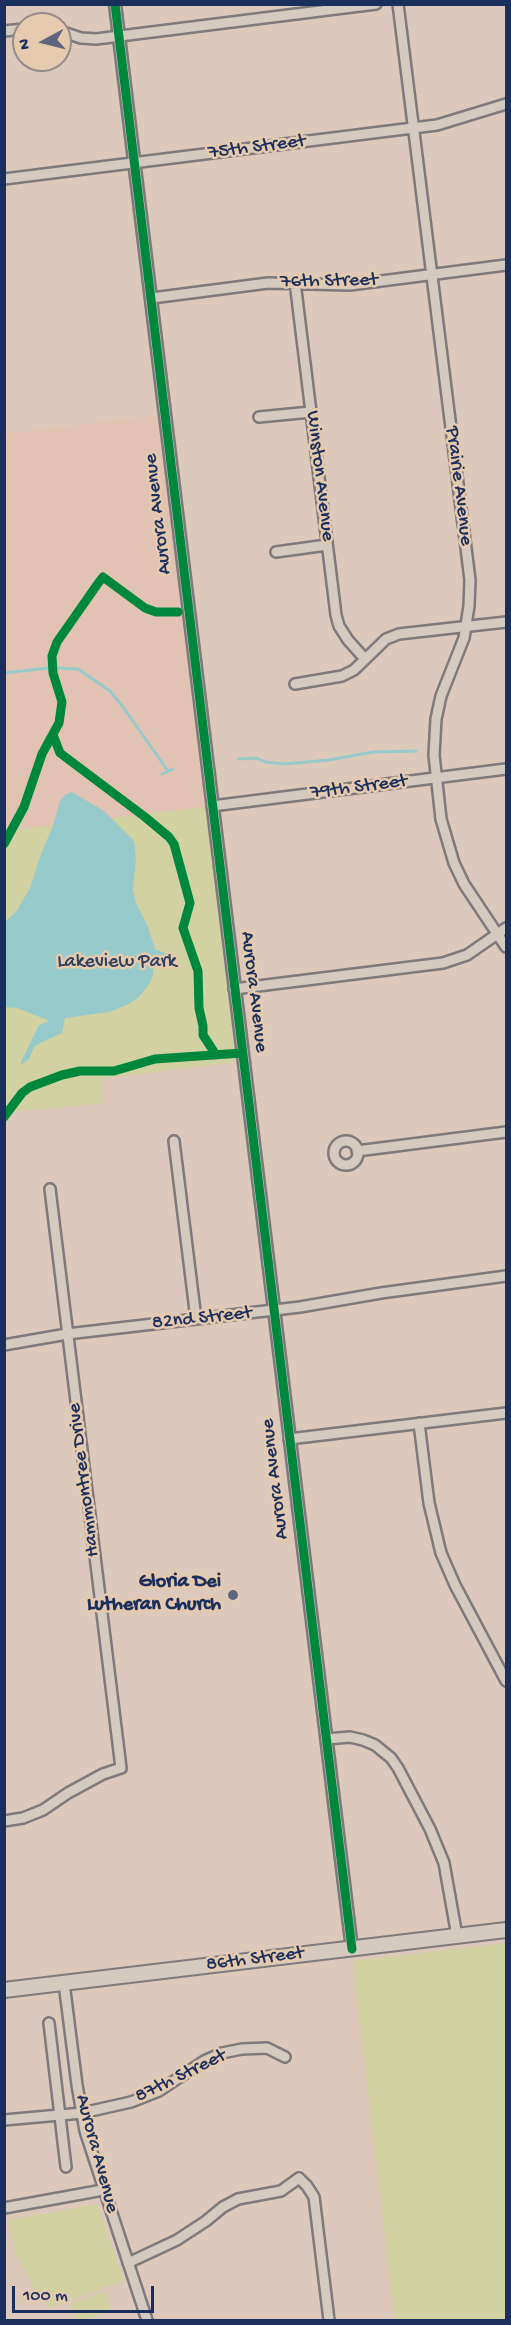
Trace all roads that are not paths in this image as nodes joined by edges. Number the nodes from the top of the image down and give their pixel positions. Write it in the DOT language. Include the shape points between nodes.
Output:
graph roads {
  1 [pos="115,4"];
  2 [pos="376,4"];
  3 [pos="398,4"];
  4 [pos="72,35"];
  5 [pos="119,36"];
  6 [pos="507,104"];
  7 [pos="413,128"];
  8 [pos="135,163"];
  9 [pos="4,179"];
  10 [pos="507,265"];
  11 [pos="431,275"];
  12 [pos="295,282"];
  13 [pos="152,298"];
  14 [pos="311,412"];
  15 [pos="259,417"];
  16 [pos="327,545"];
  17 [pos="276,552"];
  18 [pos="507,622"];
  19 [pos="466,627"];
  20 [pos="365,659"];
  21 [pos="295,684"];
  22 [pos="507,770"];
  23 [pos="437,778"];
  24 [pos="212,806"];
  25 [pos="507,928"];
  26 [pos="497,934"];
  27 [pos="507,947"];
  28 [pos="234,989"];
  29 [pos="507,1132"];
  30 [pos="174,1141"];
  31 [pos="357,1151"];
  32 [pos="50,1189"];
  33 [pos="507,1276"];
  34 [pos="273,1311"];
  35 [pos="196,1319"];
  36 [pos="67,1334"];
  37 [pos="4,1345"];
  38 [pos="507,1413"];
  39 [pos="419,1423"];
  40 [pos="289,1440"];
  41 [pos="507,1681"];
  42 [pos="326,1739"];
  43 [pos="4,1821"];
  44 [pos="507,1930"];
  45 [pos="457,1936"];
  46 [pos="352,1949"];
  47 [pos="64,1983"];
  48 [pos="4,1990"];
  49 [pos="49,2023"];
  50 [pos="285,2057"];
  51 [pos="82,2113"];
  52 [pos="60,2116"];
  53 [pos="4,2120"];
  54 [pos="66,2167"];
  55 [pos="103,2190"];
  56 [pos="4,2208"];
  57 [pos="128,2263"];
  58 [pos="147,2320"];
  59 [pos="329,2320"];
  1 -- 5 [label="street, Aurora Avenue"];
  2 -- 5 [label="street"];
  3 -- 7 [label="street, Prairie Avenue"];
  4 -- 5 [label="street" via="96,39"];
  5 -- 8 [label="street, Aurora Avenue"];
  6 -- 7 [label="street, 75th Street"];
  7 -- 8 [label="street, 75th Street"];
  7 -- 11 [label="street, Prairie Avenue"];
  8 -- 9 [label="street, 75th Street"];
  8 -- 13 [label="street, Aurora Avenue"];
  10 -- 11 [label="street, 76th Street"];
  11 -- 12 [label="street, 76th Street" via="350,285"];
  11 -- 19 [label="street, Prairie Avenue" via="470,580"];
  12 -- 13 [label="street, 76th Street"];
  12 -- 14 [label="street, Winston Avenue"];
  13 -- 24 [label="street, Aurora Avenue"];
  14 -- 15 [label="street"];
  14 -- 16 [label="street, Winston Avenue"];
  16 -- 17 [label="street"];
  16 -- 20 [label="street, Winston Avenue" via="339,626"];
  18 -- 19 [label="street"];
  19 -- 20 [label="street" via="399,634 386,639"];
  19 -- 23 [label="street, Prairie Avenue" via="437,715"];
  20 -- 21 [label="street" via="342,676"];
  22 -- 23 [label="street, 79th Street"];
  23 -- 24 [label="street, 79th Street"];
  23 -- 26 [label="street, Prairie Avenue" via="441,819 454,863"];
  24 -- 28 [label="street, Aurora Avenue"];
  25 -- 26 [label="street"];
  26 -- 27 [label="street, Prairie Avenue"];
  26 -- 28 [label="street" via="466,955 443,963"];
  28 -- 34 [label="street, Aurora Avenue"];
  29 -- 31 [label="street"];
  30 -- 35 [label="street"];
  32 -- 36 [label="street, Hammontree Drive"];
  33 -- 34 [label="street, 82nd Street"];
  34 -- 35 [label="street, 82nd Street"];
  34 -- 40 [label="street, Aurora Avenue"];
  35 -- 36 [label="street, 82nd Street"];
  36 -- 37 [label="street, 82nd Street"];
  36 -- 43 [label="street, Hammontree Drive" via="121,1768 103,1774 43,1810"];
  38 -- 39 [label="street"];
  39 -- 40 [label="street"];
  39 -- 41 [label="street" via="429,1503 441,1553"];
  40 -- 42 [label="street, Aurora Avenue"];
  42 -- 45 [label="street" via="363,1740 375,1745 398,1768 444,1863"];
  42 -- 46 [label="street, Aurora Avenue"];
  44 -- 45 [label="main road, 86th Street"];
  45 -- 46 [label="main road, 86th Street"];
  46 -- 47 [label="main road, 86th Street"];
  47 -- 48 [label="main road, 86th Street"];
  47 -- 51 [label="street, Aurora Avenue"];
  49 -- 52 [label="street"];
  50 -- 51 [label="street, 87th Street" via="267,2048 222,2053 159,2091"];
  51 -- 52 [label="street, 87th Street"];
  51 -- 55 [label="street, Aurora Avenue"];
  52 -- 53 [label="street, 87th Street"];
  52 -- 54 [label="street"];
  55 -- 56 [label="street"];
  55 -- 57 [label="street, Aurora Avenue"];
  57 -- 58 [label="street, Aurora Avenue"];
  57 -- 59 [label="street" via="177,2240 238,2199 281,2191 299,2178 314,2197"];
}
